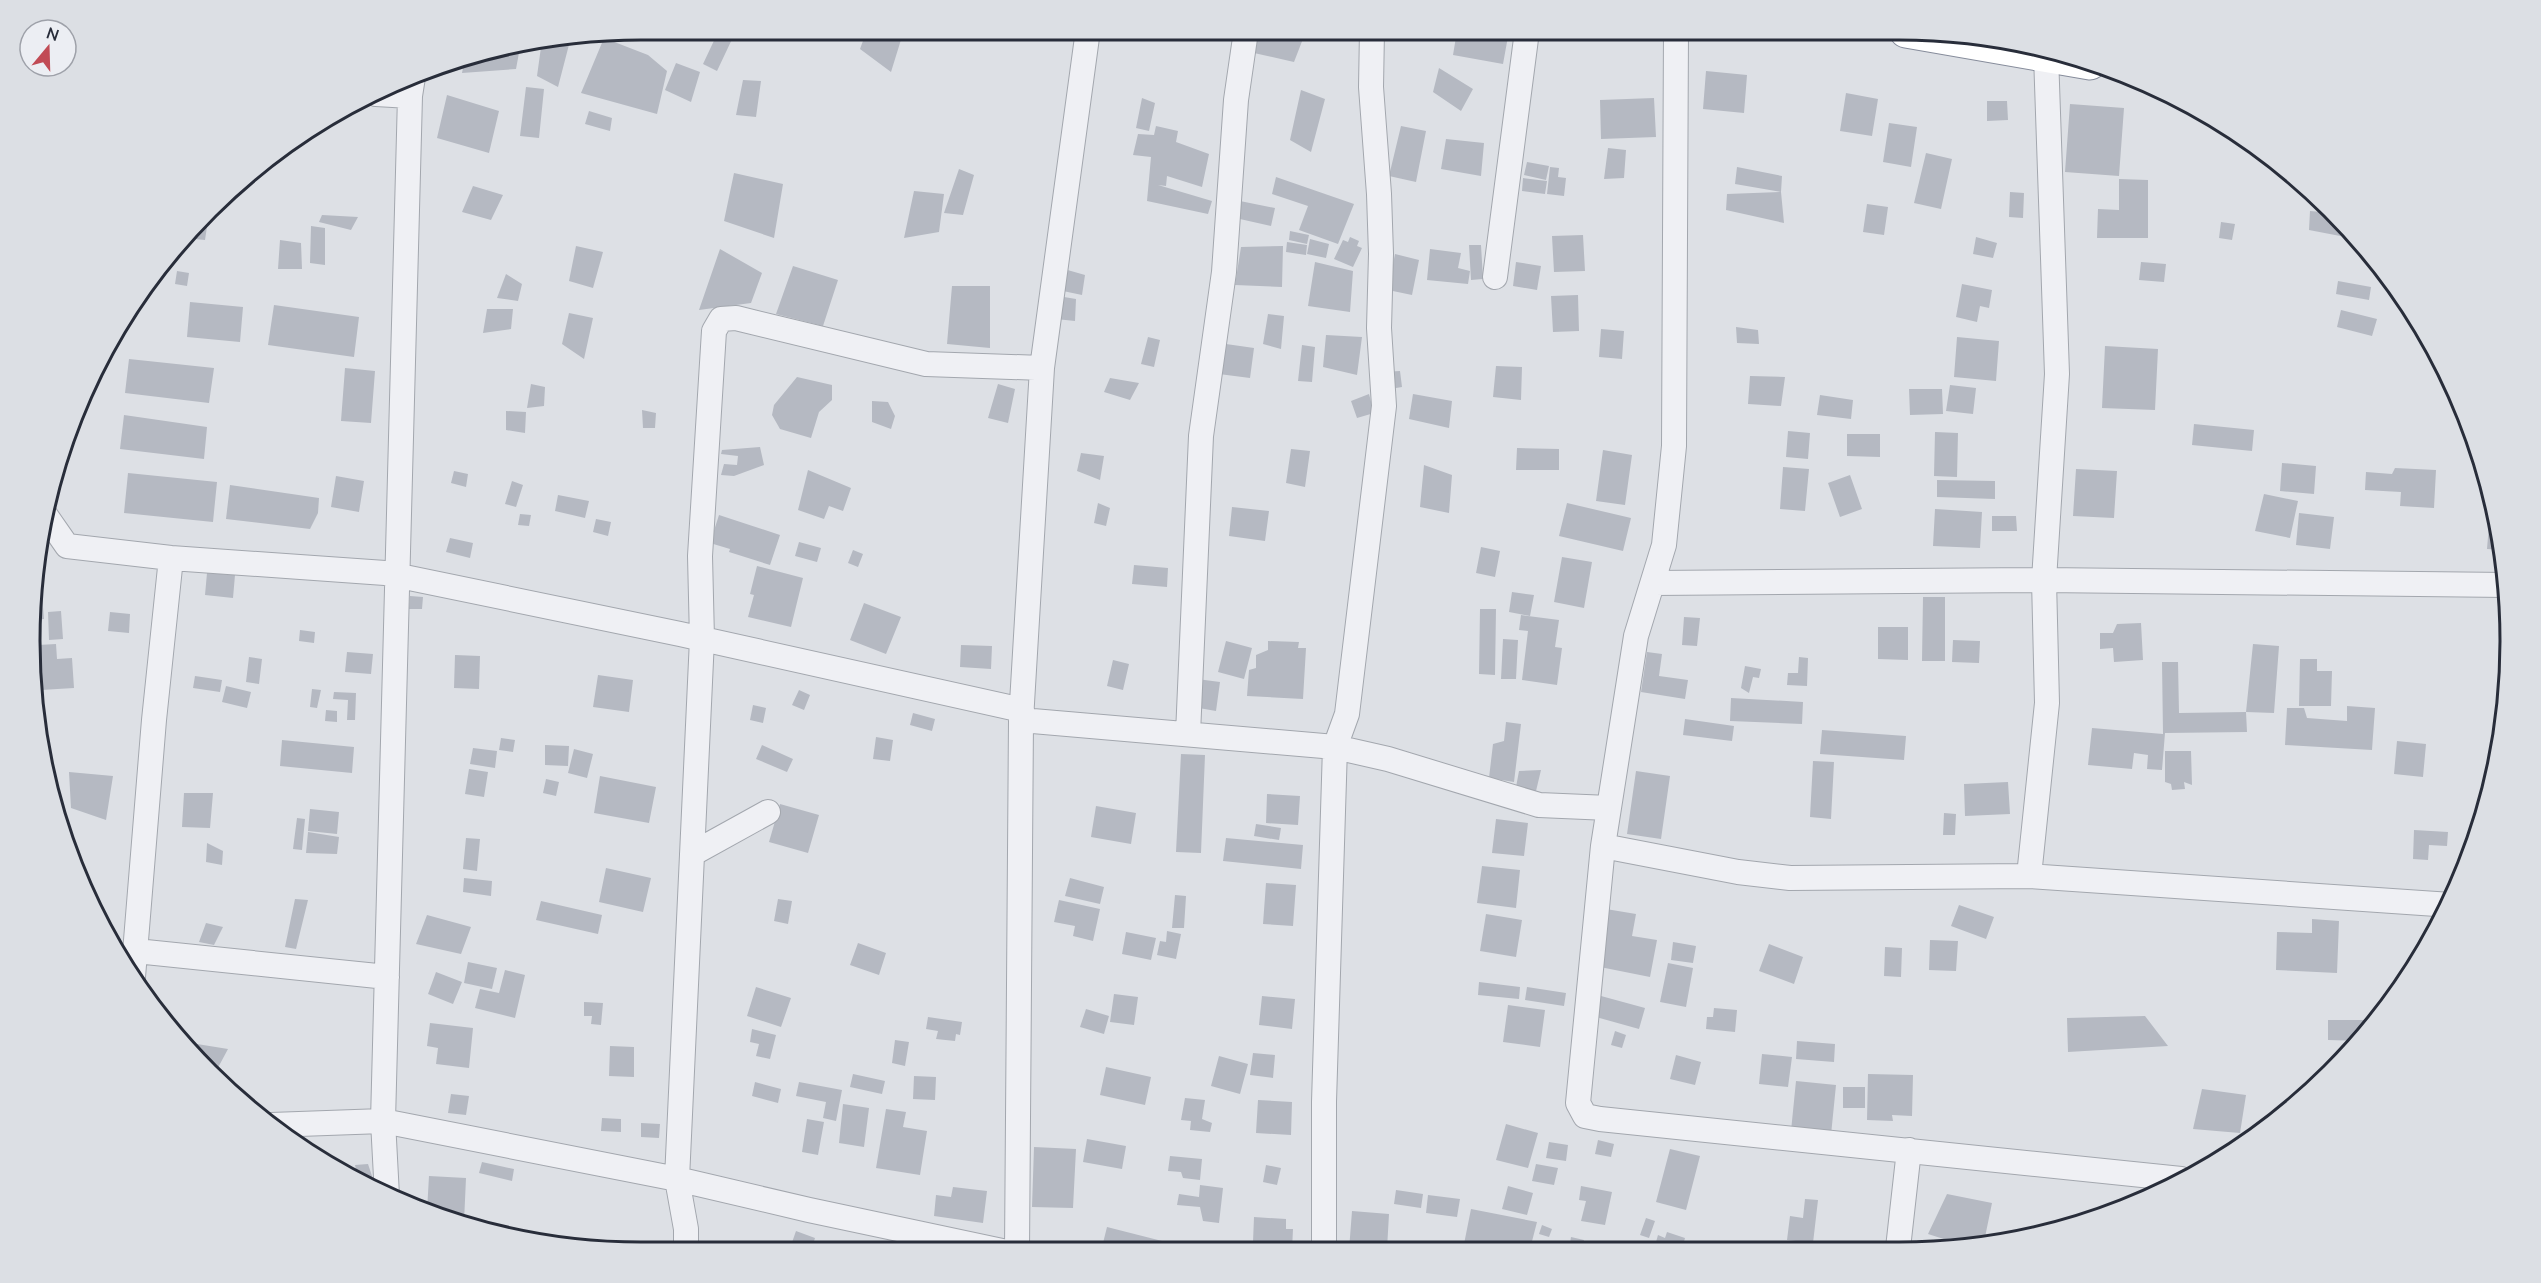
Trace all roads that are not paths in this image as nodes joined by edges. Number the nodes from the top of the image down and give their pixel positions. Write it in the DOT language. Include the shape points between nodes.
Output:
graph roads {
  1 [pos="1087,40"];
  2 [pos="1245,40"];
  3 [pos="1372,40"];
  4 [pos="1526,40"];
  5 [pos="1676,40"];
  6 [pos="2046,59"];
  7 [pos="412,86"];
  8 [pos="1495,277"];
  9 [pos="1041,368"];
  10 [pos="52,524"];
  11 [pos="171,558"];
  12 [pos="399,575"];
  13 [pos="2044,580"];
  14 [pos="1653,583"];
  15 [pos="2497,585"];
  16 [pos="702,639"];
  17 [pos="1021,715"];
  18 [pos="1188,734"];
  19 [pos="1335,747"];
  20 [pos="1609,808"];
  21 [pos="768,812"];
  22 [pos="1603,846"];
  23 [pos="692,854"];
  24 [pos="2029,876"];
  25 [pos="2441,903"];
  26 [pos="136,951"];
  27 [pos="135,964"];
  28 [pos="387,977"];
  29 [pos="383,1121"];
  30 [pos="285,1124"];
  31 [pos="1909,1150"];
  32 [pos="2171,1178"];
  33 [pos="677,1179"];
  34 [pos="386,1186"];
  35 [pos="686,1242"];
  36 [pos="961,1242"];
  37 [pos="1017,1242"];
  38 [pos="1324,1242"];
  39 [pos="1899,1242"];
  1 -- 9 [label="street"];
  2 -- 18 [label="street" via="1236,100 1224,272 1201,436"];
  3 -- 19 [label="street" via="1384,406 1347,714"];
  4 -- 8 [label="street"];
  5 -- 14 [label="street" via="1674,446 1664,545"];
  6 -- 13 [label="street" via="2056,374"];
  7 -- 12 [label="street" via="400,417"];
  9 -- 16 [label="street" via="926,364 736,318 721,319 714,331 700,556"];
  9 -- 17 [label="street"];
  10 -- 11 [label="street" via="67,546"];
  11 -- 12 [label="street"];
  11 -- 26 [label="street"];
  12 -- 16 [label="street"];
  12 -- 28 [label="street"];
  13 -- 14 [label="street"];
  13 -- 15 [label="street"];
  13 -- 24 [label="street" via="2047,703"];
  14 -- 20 [label="street" via="1634,645"];
  16 -- 17 [label="street"];
  16 -- 23 [label="street"];
  17 -- 18 [label="street"];
  17 -- 37 [label="street"];
  18 -- 19 [label="street"];
  19 -- 20 [label="street" via="1539,805"];
  19 -- 38 [label="street" via="1324,1102"];
  20 -- 22 [label="street"];
  21 -- 23 [label="street"];
  22 -- 24 [label="street" via="1790,878"];
  22 -- 31 [label="street" via="1578,1103 1585,1116"];
  23 -- 33 [label="street"];
  24 -- 25 [label="street"];
  26 -- 27 [label="street"];
  26 -- 28 [label="street"];
  28 -- 29 [label="street"];
  29 -- 30 [label="street"];
  29 -- 33 [label="street"];
  29 -- 34 [label="street"];
  31 -- 32 [label="street"];
  31 -- 39 [label="street"];
  33 -- 35 [label="street"];
  33 -- 36 [label="street"];
}
